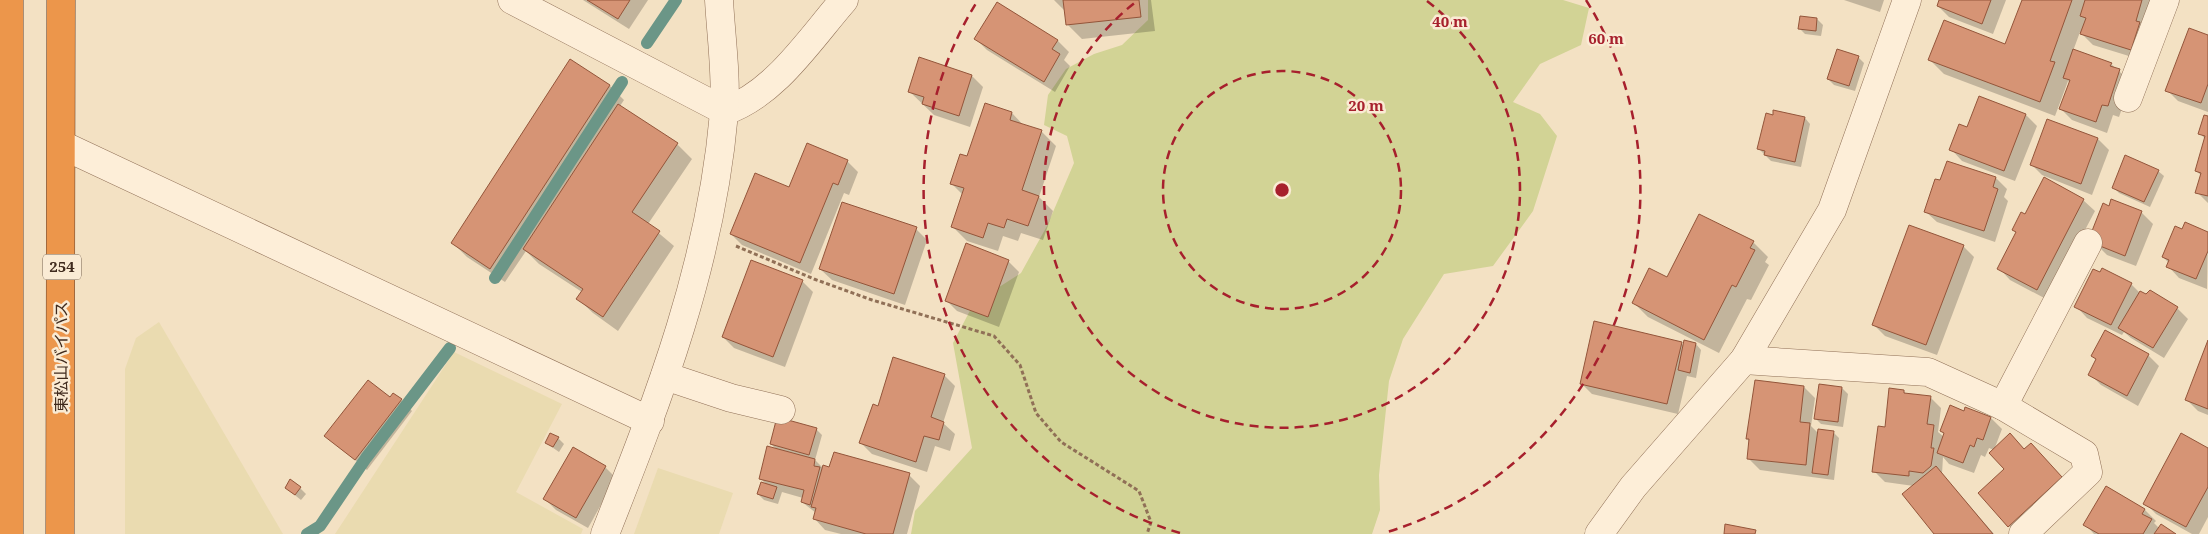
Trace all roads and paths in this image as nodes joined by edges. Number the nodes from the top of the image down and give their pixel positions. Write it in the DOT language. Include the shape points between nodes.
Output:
graph roads {
  1 [pos="10,0"];
  2 [pos="61,0"];
  3 [pos="512,0"];
  4 [pos="719,0"];
  5 [pos="844,0"];
  6 [pos="1907,0"];
  7 [pos="2165,0"];
  8 [pos="2128,98"];
  9 [pos="725,111"];
  10 [pos="5,115"];
  11 [pos="62,146"];
  12 [pos="706,233"];
  13 [pos="2088,243"];
  14 [pos="1744,360"];
  15 [pos="665,376"];
  16 [pos="2003,406"];
  17 [pos="781,410"];
  18 [pos="650,420"];
  19 [pos="10,534"];
  20 [pos="60,534"];
  21 [pos="605,534"];
  22 [pos="1147,534"];
  23 [pos="1599,534"];
  24 [pos="2023,534"];
  1 -- 10 [label="highway"];
  2 -- 11 [label="highway, 東松山バイパス / 254"];
  3 -- 9 [label="street"];
  4 -- 9 [label="street"];
  5 -- 9 [label="street" via="767,89 742,105"];
  6 -- 14 [label="street" via="1832,210"];
  7 -- 8 [label="street"];
  9 -- 12 [label="street"];
  10 -- 19 [label="highway"];
  11 -- 18 [label="street"];
  11 -- 20 [label="highway, 東松山バイパス / 254"];
  12 -- 15 [label="street" via="690,302"];
  12 -- 22 [label="path" via="872,300 994,336 1020,365 1036,412 1061,442 1139,491 1151,522"];
  13 -- 16 [label="street"];
  14 -- 16 [label="street" via="1928,372"];
  14 -- 23 [label="street" via="1633,487"];
  15 -- 17 [label="street"];
  15 -- 18 [label="street"];
  16 -- 24 [label="street" via="2084,454 2088,472"];
  18 -- 21 [label="street"];
}
